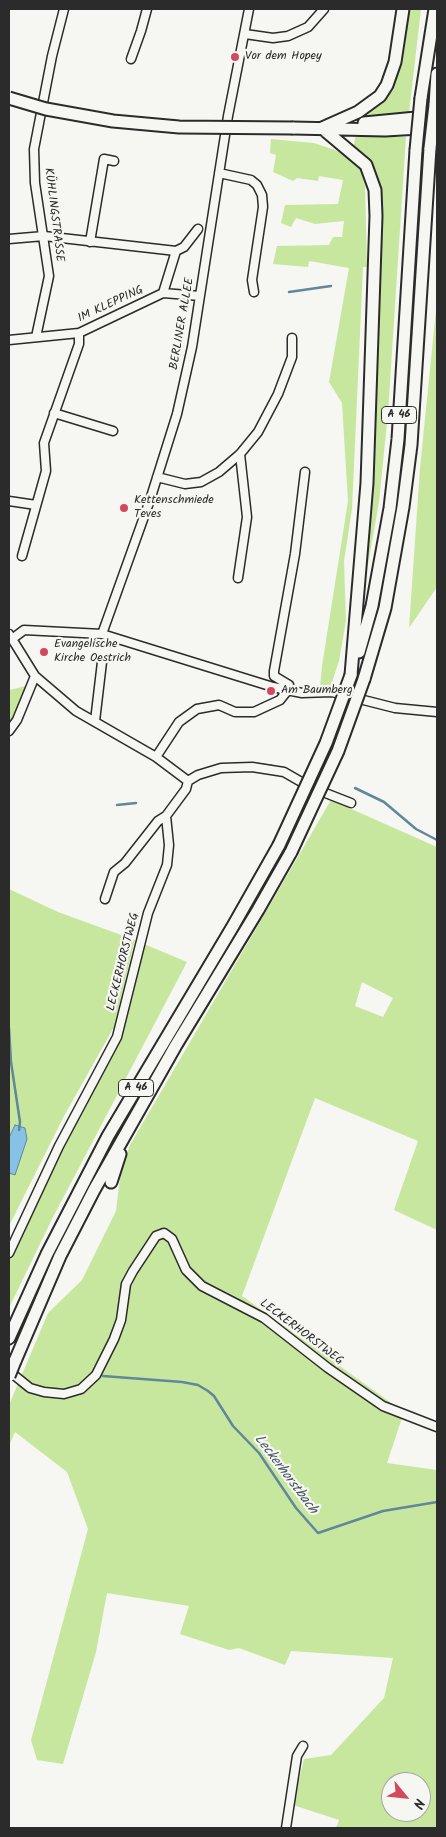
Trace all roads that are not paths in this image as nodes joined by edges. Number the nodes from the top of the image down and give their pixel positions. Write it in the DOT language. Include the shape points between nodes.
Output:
graph roads {
  1 [pos="64,9"];
  2 [pos="147,9"];
  3 [pos="249,9"];
  4 [pos="324,9"];
  5 [pos="403,9"];
  6 [pos="435,9"];
  7 [pos="245,34"];
  8 [pos="131,59"];
  9 [pos="437,74"];
  10 [pos="9,98"];
  11 [pos="437,106"];
  12 [pos="437,127"];
  13 [pos="322,128"];
  14 [pos="114,160"];
  15 [pos="219,173"];
  16 [pos="198,229"];
  17 [pos="44,236"];
  18 [pos="9,240"];
  19 [pos="90,242"];
  20 [pos="176,251"];
  21 [pos="254,292"];
  22 [pos="163,293"];
  23 [pos="200,296"];
  24 [pos="79,333"];
  25 [pos="36,337"];
  26 [pos="292,338"];
  27 [pos="9,340"];
  28 [pos="54,412"];
  29 [pos="112,431"];
  30 [pos="240,454"];
  31 [pos="305,472"];
  32 [pos="158,477"];
  33 [pos="9,501"];
  34 [pos="36,505"];
  35 [pos="22,556"];
  36 [pos="238,578"];
  37 [pos="102,634"];
  38 [pos="11,636"];
  39 [pos="102,662"];
  40 [pos="352,675"];
  41 [pos="35,676"];
  42 [pos="288,690"];
  43 [pos="437,712"];
  44 [pos="95,721"];
  45 [pos="9,731"];
  46 [pos="156,757"];
  47 [pos="188,781"];
  48 [pos="351,803"];
  49 [pos="166,816"];
  50 [pos="105,899"];
  51 [pos="137,1113"];
  52 [pos="111,1182"];
  53 [pos="9,1253"];
  54 [pos="49,1300"];
  55 [pos="28,1330"];
  56 [pos="9,1338"];
  57 [pos="12,1366"];
  58 [pos="9,1376"];
  59 [pos="437,1427"];
  60 [pos="303,1746"];
  61 [pos="286,1828"];
  1 -- 17 [label="street, KÜHLINGSTRASSE" via="34,149 35,183"];
  2 -- 8 [label="street"];
  3 -- 7 [label="street, BERLINER ALLEE"];
  4 -- 7 [label="street" via="308,26 288,36 273,38"];
  5 -- 13 [label="highway" via="395,62 380,96 358,112"];
  6 -- 40 [label="highway, A 46, bridge" via="416,150 398,439 390,508 372,606"];
  7 -- 15 [label="street, BERLINER ALLEE"];
  9 -- 11 [label="highway, A 46"];
  10 -- 13 [label="highway, bridge" via="65,113 120,122 179,127"];
  11 -- 13 [label="highway"];
  11 -- 51 [label="highway, A 46, bridge" via="430,148 404,507 385,608 364,679 338,751 290,852"];
  12 -- 13 [label="highway" via="385,130"];
  13 -- 40 [label="highway" via="366,165 375,190 367,483"];
  14 -- 19 [label="street" via="104,159"];
  15 -- 21 [label="street" via="251,180 262,195 252,280"];
  15 -- 23 [label="street, BERLINER ALLEE"];
  16 -- 20 [label="street"];
  17 -- 18 [label="street"];
  17 -- 19 [label="street"];
  17 -- 25 [label="street, KÜHLINGSTRASSE" via="49,276"];
  19 -- 20 [label="street"];
  20 -- 22 [label="street, IM KLEPPING"];
  22 -- 23 [label="street, IM KLEPPING"];
  22 -- 24 [label="street, IM KLEPPING"];
  23 -- 32 [label="street, BERLINER ALLEE" via="177,414"];
  24 -- 25 [label="street, IM KLEPPING"];
  24 -- 28 [label="street" via="79,344"];
  25 -- 27 [label="street, IM KLEPPING"];
  26 -- 30 [label="street" via="292,357 278,394 262,426"];
  28 -- 29 [label="street"];
  28 -- 34 [label="street" via="44,443 46,471"];
  30 -- 32 [label="street" via="201,482 185,484"];
  30 -- 36 [label="street" via="248,516"];
  31 -- 42 [label="street" via="295,554 274,671 274,676 289,685"];
  32 -- 37 [label="street, BERLINER ALLEE"];
  33 -- 34 [label="street"];
  34 -- 35 [label="street"];
  37 -- 38 [label="street" via="24,630"];
  37 -- 42 [label="street"];
  38 -- 41 [label="street"];
  39 -- 44 [label="street"];
  40 -- 56 [label="highway, A 46, bridge" via="326,743 279,845 108,1136 46,1254"];
  41 -- 44 [label="street" via="76,712"];
  41 -- 45 [label="street" via="17,720"];
  42 -- 43 [label="street" via="332,692 395,708"];
  42 -- 46 [label="street" via="280,700 254,712 235,712 219,705 197,709 179,722"];
  44 -- 46 [label="street"];
  46 -- 47 [label="street"];
  47 -- 48 [label="street" via="221,768 252,767 284,772 310,787"];
  47 -- 49 [label="street" via="186,789"];
  49 -- 50 [label="street" via="114,872"];
  49 -- 53 [label="street, LECKERHORSTWEG" via="167,865 148,913 117,1037 59,1146"];
  51 -- 52 [label="highway"];
  51 -- 55 [label="highway, A 46" via="60,1256"];
  54 -- 55 [label="highway"];
  55 -- 57 [label="highway, A 46"];
  57 -- 58 [label="highway, A 46, bridge"];
  57 -- 59 [label="street, LECKERHORSTWEG" via="30,1388 64,1394 81,1389 96,1375 114,1338 126,1284 156,1236 164,1233 172,1239 186,1270 202,1286 264,1318 383,1406"];
  60 -- 61 [label="street" via="297,1756"];
}
